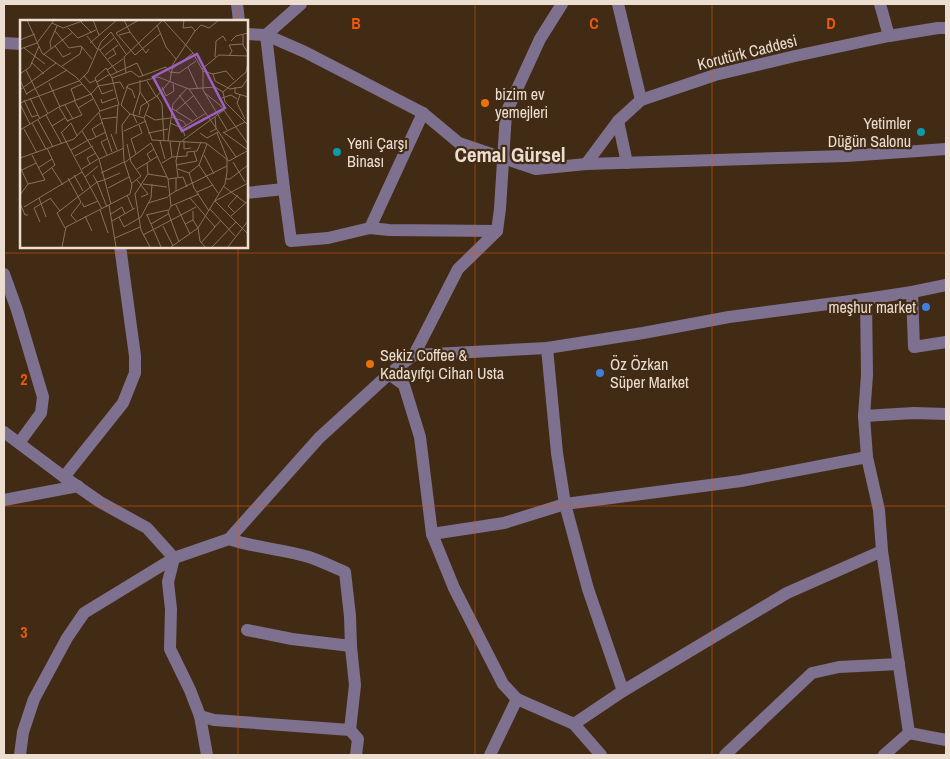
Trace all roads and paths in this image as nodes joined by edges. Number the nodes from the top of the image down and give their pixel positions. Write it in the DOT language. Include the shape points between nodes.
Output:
graph roads {
  1 [pos="237,4"];
  2 [pos="301,4"];
  3 [pos="562,4"];
  4 [pos="618,4"];
  5 [pos="880,4"];
  6 [pos="239,20"];
  7 [pos="946,28"];
  8 [pos="248,34"];
  9 [pos="266,35"];
  10 [pos="888,36"];
  11 [pos="4,43"];
  12 [pos="20,44"];
  13 [pos="641,100"];
  14 [pos="423,112"];
  15 [pos="618,121"];
  16 [pos="946,149"];
  17 [pos="502,159"];
  18 [pos="627,163"];
  19 [pos="586,164"];
  20 [pos="284,188"];
  21 [pos="248,193"];
  22 [pos="370,228"];
  23 [pos="497,231"];
  24 [pos="120,248"];
  25 [pos="4,274"];
  26 [pos="946,285"];
  27 [pos="912,292"];
  28 [pos="866,299"];
  29 [pos="946,342"];
  30 [pos="548,348"];
  31 [pos="414,355"];
  32 [pos="389,374"];
  33 [pos="946,414"];
  34 [pos="864,416"];
  35 [pos="4,432"];
  36 [pos="19,443"];
  37 [pos="867,457"];
  38 [pos="64,478"];
  39 [pos="78,486"];
  40 [pos="4,500"];
  41 [pos="565,504"];
  42 [pos="432,534"];
  43 [pos="229,539"];
  44 [pos="882,551"];
  45 [pos="174,558"];
  46 [pos="247,630"];
  47 [pos="351,646"];
  48 [pos="899,664"];
  49 [pos="623,691"];
  50 [pos="517,699"];
  51 [pos="200,716"];
  52 [pos="574,724"];
  53 [pos="350,730"];
  54 [pos="909,733"];
  55 [pos="946,740"];
  56 [pos="20,755"];
  57 [pos="208,755"];
  58 [pos="356,755"];
  59 [pos="490,755"];
  60 [pos="601,755"];
  61 [pos="725,755"];
  62 [pos="884,755"];
  1 -- 6 [label="street"];
  2 -- 9 [label="street"];
  3 -- 17 [label="street" via="540,39 506,113"];
  4 -- 13 [label="street"];
  5 -- 10 [label="street"];
  7 -- 10 [label="street, Korutürk Caddesi"];
  8 -- 9 [label="street"];
  9 -- 14 [label="street"];
  9 -- 20 [label="street"];
  10 -- 13 [label="street, Korutürk Caddesi" via="715,75"];
  11 -- 12 [label="street"];
  13 -- 15 [label="street, Korutürk Caddesi"];
  14 -- 17 [label="street" via="459,143"];
  14 -- 22 [label="street"];
  15 -- 18 [label="street"];
  15 -- 19 [label="street, Korutürk Caddesi"];
  16 -- 18 [label="street" via="846,156"];
  17 -- 19 [label="street" via="536,170"];
  17 -- 23 [label="street"];
  18 -- 19 [label="street"];
  20 -- 21 [label="street"];
  20 -- 22 [label="street" via="291,241 328,238"];
  22 -- 23 [label="street"];
  23 -- 31 [label="street" via="458,269"];
  24 -- 38 [label="street" via="135,356 134,373 123,403"];
  25 -- 36 [label="street" via="43,397 41,412"];
  26 -- 27 [label="street"];
  27 -- 28 [label="street"];
  27 -- 29 [label="street" via="914,347"];
  28 -- 30 [label="street" via="729,317"];
  28 -- 34 [label="street"];
  30 -- 31 [label="street"];
  30 -- 41 [label="street"];
  31 -- 32 [label="street"];
  32 -- 42 [label="street" via="404,385 420,437"];
  32 -- 43 [label="street" via="319,438"];
  33 -- 34 [label="street"];
  34 -- 37 [label="street"];
  35 -- 36 [label="street"];
  36 -- 38 [label="street"];
  37 -- 41 [label="street" via="741,480"];
  37 -- 44 [label="street" via="879,510"];
  38 -- 39 [label="street"];
  39 -- 40 [label="street"];
  39 -- 45 [label="street" via="147,528"];
  41 -- 42 [label="street" via="504,522"];
  41 -- 49 [label="street" via="588,589"];
  42 -- 50 [label="street" via="478,636 503,684"];
  43 -- 45 [label="street"];
  43 -- 47 [label="street" via="308,557 345,572"];
  44 -- 48 [label="street"];
  44 -- 49 [label="street" via="786,593"];
  45 -- 51 [label="street" via="168,582 170,650"];
  45 -- 56 [label="street" via="84,613 34,699 23,732"];
  46 -- 47 [label="street"];
  47 -- 53 [label="street" via="355,685"];
  48 -- 54 [label="street"];
  48 -- 61 [label="street" via="839,667 812,673"];
  49 -- 52 [label="street"];
  50 -- 52 [label="street"];
  50 -- 59 [label="street"];
  51 -- 53 [label="street" via="214,720"];
  51 -- 57 [label="street"];
  52 -- 60 [label="street"];
  53 -- 58 [label="street" via="358,739"];
  54 -- 55 [label="street"];
  54 -- 62 [label="street"];
}
